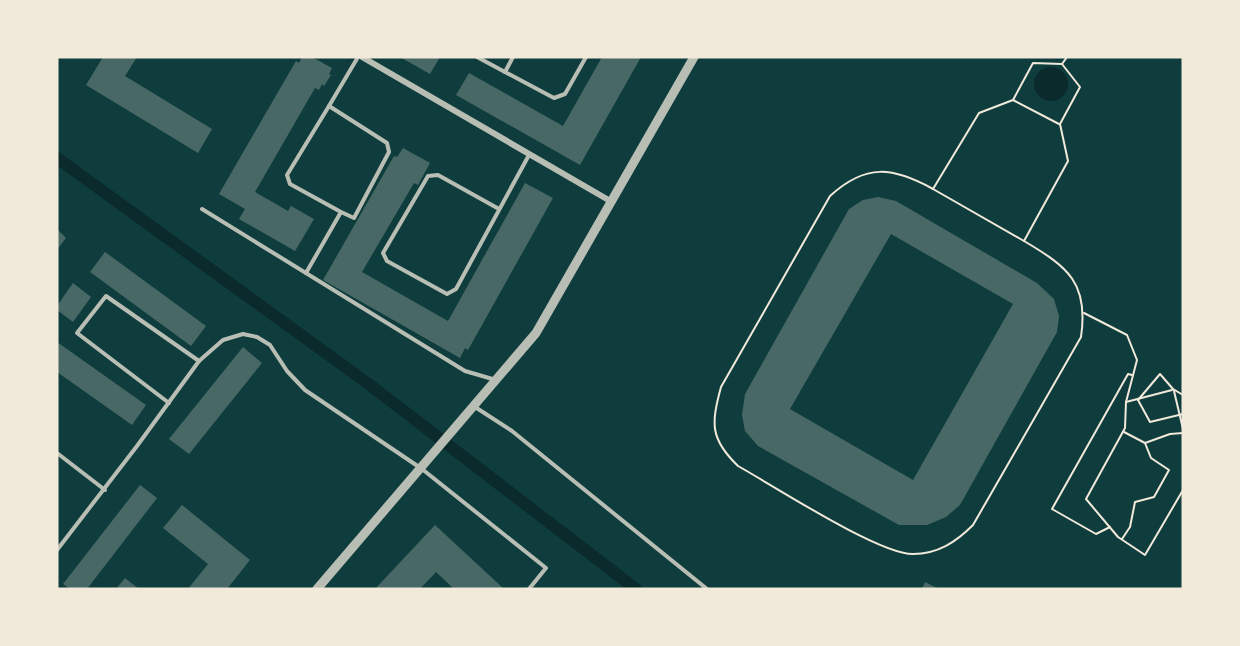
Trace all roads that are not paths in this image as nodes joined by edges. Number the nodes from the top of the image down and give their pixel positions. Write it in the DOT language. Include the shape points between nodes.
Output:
graph roads {
  1 [pos="360,57"];
  2 [pos="477,57"];
  3 [pos="513,57"];
  4 [pos="586,57"];
  5 [pos="694,57"];
  6 [pos="505,72"];
  7 [pos="329,106"];
  8 [pos="530,154"];
  9 [pos="612,202"];
  10 [pos="202,209"];
  11 [pos="499,209"];
  12 [pos="341,212"];
  13 [pos="306,273"];
  14 [pos="199,361"];
  15 [pos="496,380"];
  16 [pos="169,403"];
  17 [pos="475,406"];
  18 [pos="57,453"];
  19 [pos="422,469"];
  20 [pos="105,490"];
  21 [pos="57,550"];
  22 [pos="317,589"];
  23 [pos="529,589"];
  24 [pos="707,589"];
  1 -- 7 [label="lane"];
  1 -- 8 [label="street"];
  2 -- 6 [label="lane"];
  3 -- 6 [label="lane"];
  4 -- 6 [label="lane" via="565,94 554,98"];
  5 -- 9 [label="street"];
  7 -- 12 [label="lane" via="287,176 291,184"];
  7 -- 12 [label="lane" via="387,143 389,152 354,218"];
  8 -- 9 [label="street"];
  8 -- 11 [label="lane"];
  9 -- 15 [label="street" via="536,333"];
  10 -- 13 [label="lane"];
  11 -- 11 [label="lane" via="456,289 447,294 387,261 383,253 428,176 438,175"];
  12 -- 13 [label="lane"];
  13 -- 15 [label="lane" via="465,372"];
  14 -- 16 [label="lane"];
  14 -- 16 [label="lane" via="106,296 77,333"];
  14 -- 19 [label="lane" via="222,340 243,334 257,337 270,345 305,390"];
  15 -- 17 [label="street"];
  16 -- 20 [label="lane"];
  17 -- 19 [label="street"];
  17 -- 24 [label="lane" via="512,431"];
  18 -- 20 [label="lane"];
  19 -- 22 [label="street"];
  19 -- 23 [label="lane" via="546,568"];
  20 -- 21 [label="lane"];
}
